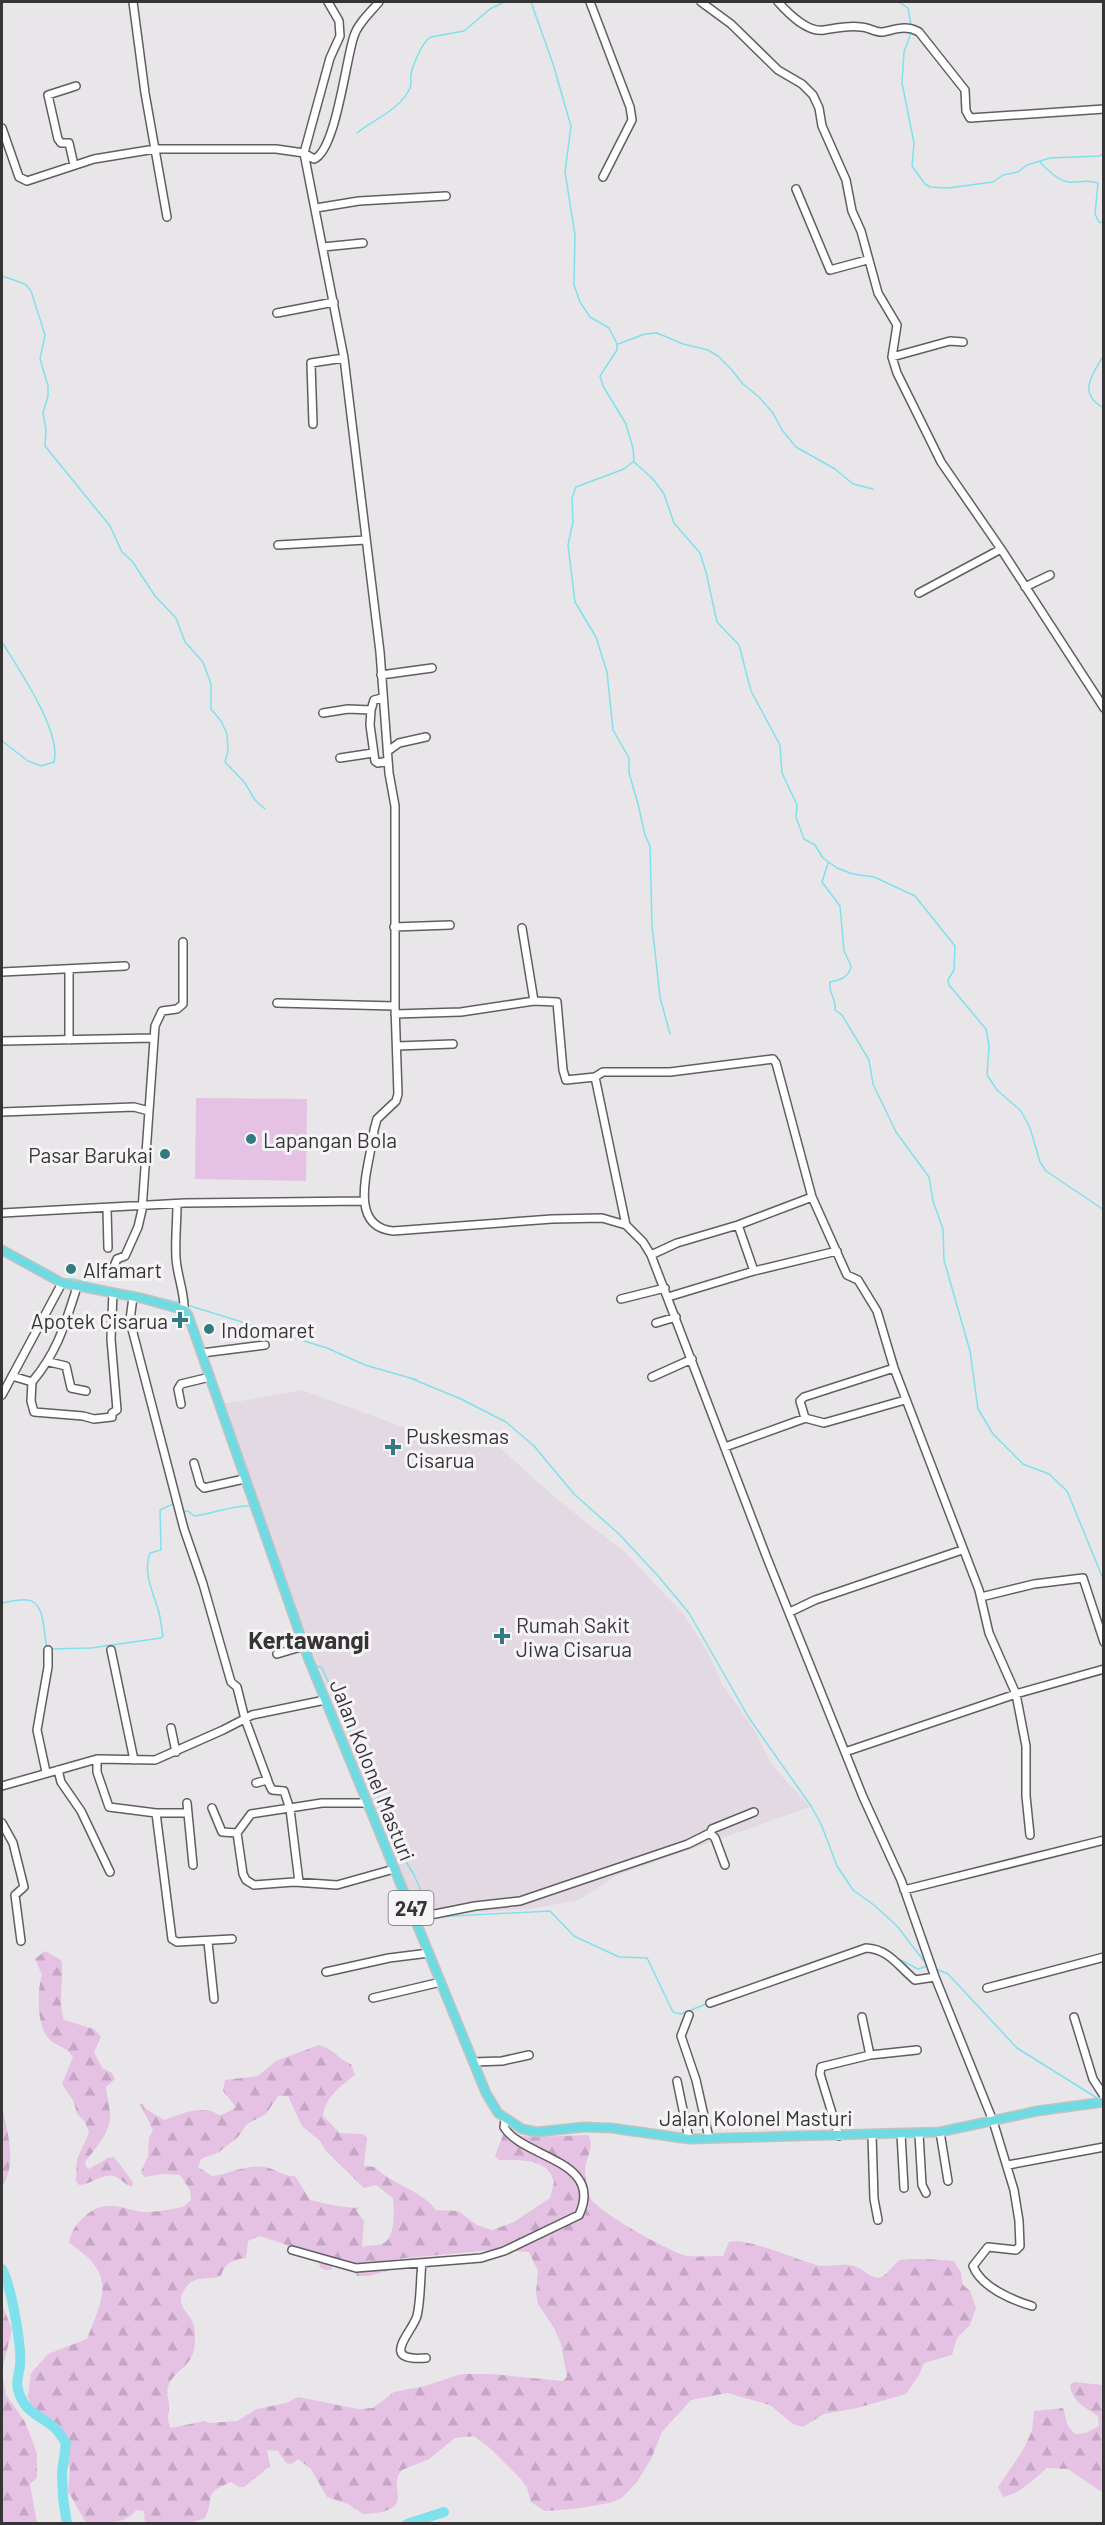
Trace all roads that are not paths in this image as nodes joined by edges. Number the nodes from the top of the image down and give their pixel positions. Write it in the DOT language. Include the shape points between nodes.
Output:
graph roads {
  1 [pos="134,2"];
  2 [pos="328,2"];
  3 [pos="379,2"];
  4 [pos="590,2"];
  5 [pos="701,2"];
  6 [pos="778,2"];
  7 [pos="76,86"];
  8 [pos="1104,109"];
  9 [pos="2,128"];
  10 [pos="155,148"];
  11 [pos="304,153"];
  12 [pos="74,165"];
  13 [pos="603,177"];
  14 [pos="796,189"];
  15 [pos="446,196"];
  16 [pos="316,208"];
  17 [pos="167,217"];
  18 [pos="363,243"];
  19 [pos="323,247"];
  20 [pos="867,260"];
  21 [pos="334,302"];
  22 [pos="277,313"];
  23 [pos="963,342"];
  24 [pos="892,357"];
  25 [pos="344,358"];
  26 [pos="313,424"];
  27 [pos="366,540"];
  28 [pos="278,545"];
  29 [pos="1001,549"];
  30 [pos="1050,575"];
  31 [pos="1025,587"];
  32 [pos="919,593"];
  33 [pos="432,668"];
  34 [pos="381,675"];
  35 [pos="382,698"];
  36 [pos="1104,708"];
  37 [pos="371,710"];
  38 [pos="323,713"];
  39 [pos="426,737"];
  40 [pos="388,751"];
  41 [pos="373,753"];
  42 [pos="340,758"];
  43 [pos="388,761"];
  44 [pos="450,925"];
  45 [pos="394,927"];
  46 [pos="522,928"];
  47 [pos="183,942"];
  48 [pos="125,966"];
  49 [pos="69,969"];
  50 [pos="2,972"];
  51 [pos="534,1001"];
  52 [pos="277,1003"];
  53 [pos="395,1006"];
  54 [pos="396,1014"];
  55 [pos="154,1038"];
  56 [pos="69,1040"];
  57 [pos="2,1041"];
  58 [pos="453,1044"];
  59 [pos="397,1046"];
  60 [pos="595,1077"];
  61 [pos="149,1111"];
  62 [pos="2,1112"];
  63 [pos="812,1197"];
  64 [pos="364,1201"];
  65 [pos="177,1204"];
  66 [pos="142,1207"];
  67 [pos="107,1208"];
  68 [pos="2,1213"];
  69 [pos="738,1225"];
  70 [pos="626,1226"];
  71 [pos="108,1248"];
  72 [pos="2,1250"];
  73 [pos="837,1251"];
  74 [pos="651,1255"];
  75 [pos="112,1271"];
  76 [pos="754,1271"];
  77 [pos="62,1283"];
  78 [pos="77,1287"];
  79 [pos="665,1288"];
  80 [pos="113,1293"];
  81 [pos="134,1297"];
  82 [pos="668,1297"];
  83 [pos="621,1299"];
  84 [pos="184,1307"];
  85 [pos="676,1317"];
  86 [pos="656,1323"];
  87 [pos="265,1345"];
  88 [pos="202,1353"];
  89 [pos="692,1359"];
  90 [pos="49,1362"];
  91 [pos="894,1368"];
  92 [pos="12,1376"];
  93 [pos="210,1377"];
  94 [pos="652,1377"];
  95 [pos="32,1382"];
  96 [pos="86,1391"];
  97 [pos="2,1395"];
  98 [pos="905,1400"];
  99 [pos="181,1404"];
  100 [pos="805,1418"];
  101 [pos="725,1447"];
  102 [pos="194,1462"];
  103 [pos="244,1479"];
  104 [pos="962,1550"];
  105 [pos="981,1598"];
  106 [pos="790,1612"];
  107 [pos="1104,1642"];
  108 [pos="304,1646"];
  109 [pos="48,1650"];
  110 [pos="111,1650"];
  111 [pos="277,1654"];
  112 [pos="1104,1669"];
  113 [pos="1016,1694"];
  114 [pos="325,1700"];
  115 [pos="245,1719"];
  116 [pos="171,1728"];
  117 [pos="176,1752"];
  118 [pos="845,1752"];
  119 [pos="97,1758"];
  120 [pos="134,1760"];
  121 [pos="58,1770"];
  122 [pos="46,1772"];
  123 [pos="268,1781"];
  124 [pos="256,1783"];
  125 [pos="2,1786"];
  126 [pos="187,1803"];
  127 [pos="367,1803"];
  128 [pos="212,1808"];
  129 [pos="290,1809"];
  130 [pos="754,1812"];
  131 [pos="156,1813"];
  132 [pos="188,1813"];
  133 [pos="2,1823"];
  134 [pos="237,1833"];
  135 [pos="710,1833"];
  136 [pos="1030,1835"];
  137 [pos="1104,1840"];
  138 [pos="193,1865"];
  139 [pos="725,1865"];
  140 [pos="394,1869"];
  141 [pos="110,1872"];
  142 [pos="299,1882"];
  143 [pos="904,1890"];
  144 [pos="415,1918"];
  145 [pos="232,1939"];
  146 [pos="21,1941"];
  147 [pos="208,1942"];
  148 [pos="429,1953"];
  149 [pos="1104,1957"];
  150 [pos="326,1972"];
  151 [pos="934,1973"];
  152 [pos="441,1982"];
  153 [pos="987,1988"];
  154 [pos="373,1998"];
  155 [pos="214,1999"];
  156 [pos="710,2003"];
  157 [pos="689,2015"];
  158 [pos="862,2017"];
  159 [pos="1074,2017"];
  160 [pos="917,2050"];
  161 [pos="529,2055"];
  162 [pos="870,2055"];
  163 [pos="473,2062"];
  164 [pos="676,2081"];
  165 [pos="1102,2100"];
  166 [pos="505,2120"];
  167 [pos="993,2121"];
  168 [pos="940,2132"];
  169 [pos="901,2134"];
  170 [pos="919,2134"];
  171 [pos="872,2135"];
  172 [pos="839,2136"];
  173 [pos="709,2138"];
  174 [pos="689,2139"];
  175 [pos="1104,2147"];
  176 [pos="1008,2165"];
  177 [pos="948,2181"];
  178 [pos="903,2188"];
  179 [pos="926,2193"];
  180 [pos="878,2220"];
  181 [pos="292,2250"];
  182 [pos="422,2263"];
  183 [pos="1032,2306"];
  184 [pos="426,2358"];
  1 -- 10 [label="street"];
  2 -- 11 [label="street" via="339,21 340,36 330,58"];
  3 -- 11 [label="street" via="355,32 327,142 314,159"];
  4 -- 13 [label="street" via="632,120"];
  5 -- 20 [label="street" via="731,24 778,70 813,95 846,180"];
  6 -- 8 [label="street" via="791,15 822,31 862,27 878,32 897,27 919,32 965,90 970,118"];
  7 -- 12 [label="street" via="48,95 59,141 69,142"];
  9 -- 12 [label="street" via="23,180 32,182"];
  10 -- 11 [label="street"];
  10 -- 12 [label="street"];
  10 -- 17 [label="street"];
  11 -- 16 [label="street"];
  14 -- 20 [label="street" via="830,270"];
  15 -- 16 [label="street" via="358,201"];
  16 -- 19 [label="street"];
  18 -- 19 [label="street"];
  19 -- 21 [label="street"];
  20 -- 24 [label="street" via="881,301 897,325"];
  21 -- 22 [label="street"];
  21 -- 25 [label="street"];
  23 -- 24 [label="street" via="950,341"];
  24 -- 29 [label="street" via="941,462"];
  25 -- 26 [label="street" via="311,363"];
  25 -- 27 [label="street"];
  27 -- 28 [label="street"];
  27 -- 34 [label="street"];
  29 -- 31 [label="street"];
  29 -- 32 [label="street"];
  30 -- 31 [label="street"];
  31 -- 36 [label="street"];
  33 -- 34 [label="street"];
  34 -- 35 [label="street"];
  35 -- 37 [label="street" via="374,700"];
  35 -- 40 [label="street"];
  37 -- 38 [label="street"];
  37 -- 41 [label="street"];
  39 -- 40 [label="street" via="399,743"];
  40 -- 43 [label="street"];
  41 -- 42 [label="street"];
  41 -- 43 [label="street" via="376,763"];
  43 -- 45 [label="street" via="395,806"];
  44 -- 45 [label="street"];
  45 -- 53 [label="street"];
  46 -- 51 [label="street"];
  47 -- 55 [label="street" via="183,1004 162,1011"];
  48 -- 49 [label="street"];
  49 -- 50 [label="street"];
  49 -- 56 [label="street"];
  51 -- 54 [label="street" via="461,1011"];
  51 -- 60 [label="street" via="557,1002 566,1080"];
  52 -- 53 [label="street"];
  53 -- 54 [label="street"];
  54 -- 59 [label="street"];
  55 -- 56 [label="street"];
  55 -- 61 [label="street"];
  56 -- 57 [label="street"];
  58 -- 59 [label="street"];
  59 -- 64 [label="street" via="397,1097 377,1119"];
  60 -- 63 [label="street" via="599,1072 612,1070 670,1072 773,1059"];
  60 -- 70 [label="street"];
  61 -- 62 [label="street" via="134,1107"];
  61 -- 66 [label="street"];
  63 -- 69 [label="street"];
  63 -- 73 [label="street"];
  64 -- 65 [label="street"];
  64 -- 70 [label="street" via="368,1217 382,1230 602,1218"];
  65 -- 66 [label="street"];
  65 -- 84 [label="street" via="176,1258"];
  66 -- 67 [label="street"];
  66 -- 75 [label="street" via="138,1227"];
  67 -- 68 [label="street"];
  67 -- 71 [label="street"];
  69 -- 74 [label="street"];
  69 -- 76 [label="street"];
  70 -- 74 [label="street"];
  72 -- 77 [label="main road"];
  73 -- 76 [label="street"];
  73 -- 91 [label="street" via="847,1275 858,1280 876,1309"];
  74 -- 79 [label="street"];
  76 -- 82 [label="street"];
  77 -- 78 [label="main road"];
  77 -- 92 [label="street"];
  78 -- 80 [label="main road"];
  78 -- 90 [label="street"];
  79 -- 82 [label="street"];
  79 -- 83 [label="street"];
  80 -- 81 [label="main road"];
  80 -- 95 [label="street" via="111,1339 117,1412 98,1419 34,1412"];
  81 -- 84 [label="main road"];
  81 -- 115 [label="street" via="130,1320 184,1529"];
  82 -- 85 [label="street"];
  84 -- 88 [label="main road, Jalan Kolonel Masturi / 247"];
  85 -- 86 [label="street"];
  85 -- 89 [label="street"];
  87 -- 88 [label="street"];
  88 -- 93 [label="main road, Jalan Kolonel Masturi / 247"];
  89 -- 94 [label="street"];
  89 -- 101 [label="street"];
  90 -- 95 [label="street"];
  90 -- 96 [label="street" via="66,1366 71,1388"];
  91 -- 98 [label="street"];
  91 -- 100 [label="street" via="804,1397 800,1401"];
  92 -- 95 [label="street"];
  92 -- 97 [label="street"];
  93 -- 99 [label="street" via="181,1384"];
  93 -- 103 [label="main road, Jalan Kolonel Masturi / 247"];
  98 -- 100 [label="street" via="824,1423"];
  98 -- 104 [label="street"];
  100 -- 101 [label="street"];
  101 -- 106 [label="street"];
  102 -- 103 [label="street" via="204,1488"];
  103 -- 108 [label="main road, Jalan Kolonel Masturi / 247"];
  104 -- 105 [label="street"];
  104 -- 106 [label="street"];
  105 -- 107 [label="street" via="1034,1584 1083,1578"];
  105 -- 113 [label="street" via="989,1633"];
  106 -- 118 [label="street"];
  108 -- 111 [label="street"];
  108 -- 114 [label="main road, Jalan Kolonel Masturi / 247"];
  109 -- 122 [label="street" via="37,1730"];
  110 -- 120 [label="street"];
  112 -- 113 [label="street"];
  113 -- 118 [label="street"];
  113 -- 136 [label="street" via="1026,1746"];
  114 -- 115 [label="street" via="285,1706"];
  114 -- 127 [label="main road, Jalan Kolonel Masturi / 247"];
  115 -- 117 [label="street"];
  115 -- 123 [label="street"];
  116 -- 117 [label="street"];
  117 -- 120 [label="street" via="154,1760"];
  118 -- 143 [label="street"];
  119 -- 120 [label="street"];
  119 -- 121 [label="street"];
  119 -- 131 [label="street" via="97,1772 109,1807"];
  121 -- 122 [label="street"];
  121 -- 141 [label="street"];
  122 -- 125 [label="street"];
  123 -- 124 [label="street"];
  123 -- 129 [label="street" via="272,1790 284,1791"];
  126 -- 132 [label="street"];
  127 -- 129 [label="street" via="322,1803"];
  127 -- 140 [label="main road, Jalan Kolonel Masturi / 247"];
  128 -- 134 [label="street" via="222,1832"];
  129 -- 134 [label="street" via="251,1815"];
  129 -- 142 [label="street"];
  130 -- 135 [label="street"];
  131 -- 132 [label="street"];
  131 -- 147 [label="street" via="170,1934 177,1942"];
  132 -- 138 [label="street"];
  133 -- 146 [label="street" via="13,1843 24,1887 15,1895"];
  134 -- 142 [label="street" via="246,1880 254,1885"];
  135 -- 139 [label="street"];
  135 -- 144 [label="street" via="637,1863 520,1901"];
  137 -- 143 [label="street"];
  140 -- 142 [label="street" via="340,1884"];
  140 -- 144 [label="main road, Jalan Kolonel Masturi / 247"];
  143 -- 151 [label="street"];
  144 -- 148 [label="main road, Jalan Kolonel Masturi / 247"];
  145 -- 147 [label="street"];
  147 -- 155 [label="street"];
  148 -- 150 [label="street"];
  148 -- 152 [label="main road, Jalan Kolonel Masturi / 247"];
  149 -- 153 [label="street"];
  151 -- 156 [label="street" via="915,1980 891,1957 866,1948"];
  151 -- 167 [label="street"];
  152 -- 154 [label="street"];
  152 -- 163 [label="main road, Jalan Kolonel Masturi / 247"];
  157 -- 173 [label="street" via="681,2036"];
  158 -- 162 [label="street"];
  159 -- 165 [label="street"];
  160 -- 162 [label="street"];
  161 -- 163 [label="street"];
  162 -- 172 [label="street" via="820,2067"];
  163 -- 166 [label="main road, Jalan Kolonel Masturi / 247" via="491,2105"];
  164 -- 174 [label="street"];
  165 -- 167 [label="main road, Jalan Kolonel Masturi"];
  166 -- 174 [label="main road, Jalan Kolonel Masturi" via="537,2132 611,2128"];
  166 -- 182 [label="street" via="504,2127 512,2137 575,2175 584,2192 579,2215 493,2255"];
  167 -- 168 [label="main road, Jalan Kolonel Masturi"];
  167 -- 176 [label="street"];
  168 -- 170 [label="main road, Jalan Kolonel Masturi"];
  168 -- 177 [label="street"];
  169 -- 170 [label="main road, Jalan Kolonel Masturi"];
  169 -- 171 [label="main road, Jalan Kolonel Masturi"];
  169 -- 178 [label="street"];
  170 -- 179 [label="street" via="922,2186"];
  171 -- 172 [label="main road, Jalan Kolonel Masturi"];
  171 -- 180 [label="street"];
  172 -- 173 [label="main road, Jalan Kolonel Masturi"];
  173 -- 174 [label="main road, Jalan Kolonel Masturi"];
  175 -- 176 [label="street"];
  176 -- 183 [label="street" via="1017,2204 1020,2246 1016,2250 988,2247 973,2266 998,2291"];
  181 -- 182 [label="street" via="356,2268"];
  182 -- 184 [label="street" via="417,2315 401,2347 410,2358"];
}
